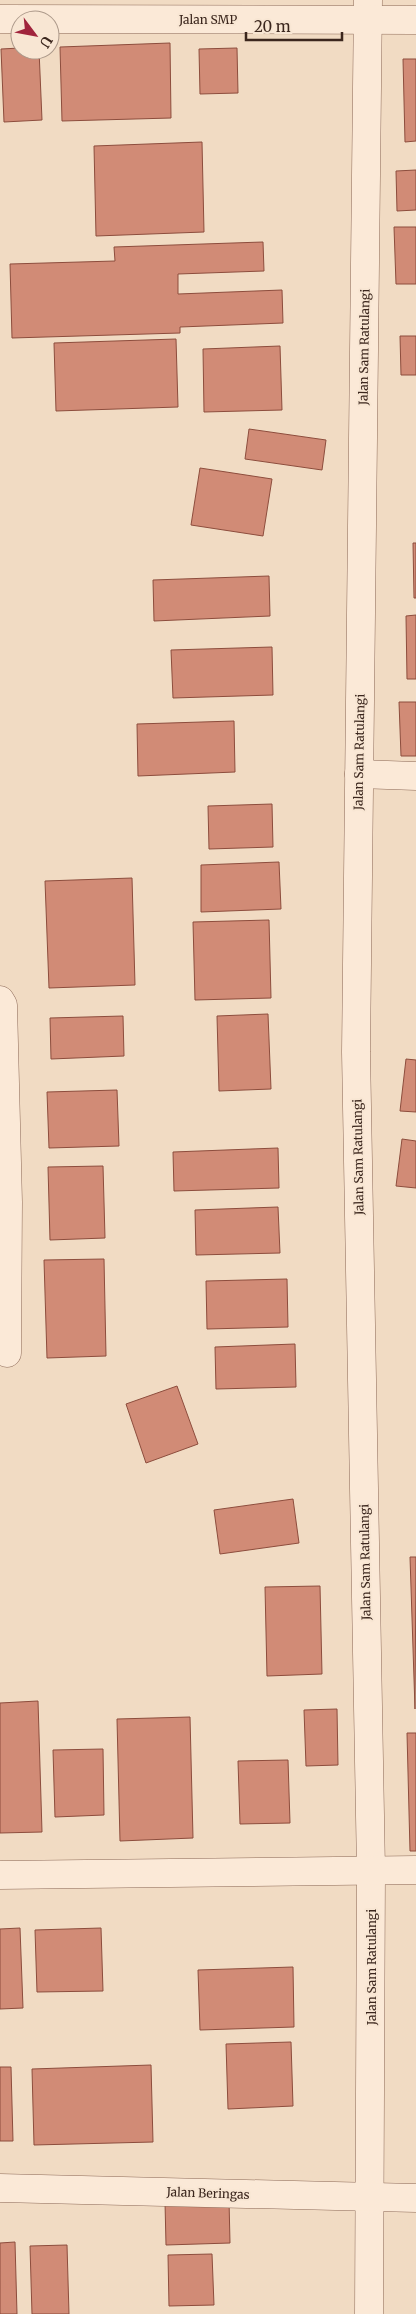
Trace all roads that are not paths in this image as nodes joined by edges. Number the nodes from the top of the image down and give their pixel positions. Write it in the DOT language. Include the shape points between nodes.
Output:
graph roads {
  1 [pos="368,10"];
  2 [pos="7,12"];
  3 [pos="416,20"];
  4 [pos="359,774"];
  5 [pos="416,776"];
  6 [pos="0,1000"];
  7 [pos="7,1353"];
  8 [pos="371,1870"];
  9 [pos="416,1870"];
  10 [pos="0,1876"];
  11 [pos="0,2188"];
  12 [pos="371,2198"];
  13 [pos="416,2198"];
  14 [pos="368,2314"];
  1 -- 2 [label="street, Jalan SMP"];
  1 -- 3 [label="street, Jalan SMP"];
  1 -- 4 [label="street, Jalan Sam Ratulangi"];
  4 -- 5 [label="street"];
  4 -- 8 [label="street, Jalan Sam Ratulangi" via="356,1052"];
  6 -- 7 [label="street" via="8,1202"];
  8 -- 9 [label="street"];
  8 -- 10 [label="street"];
  8 -- 12 [label="street, Jalan Sam Ratulangi"];
  11 -- 12 [label="street, Jalan Beringas"];
  12 -- 13 [label="street, Jalan Beringas"];
  12 -- 14 [label="street, Jalan Sam Ratulangi"];
}
